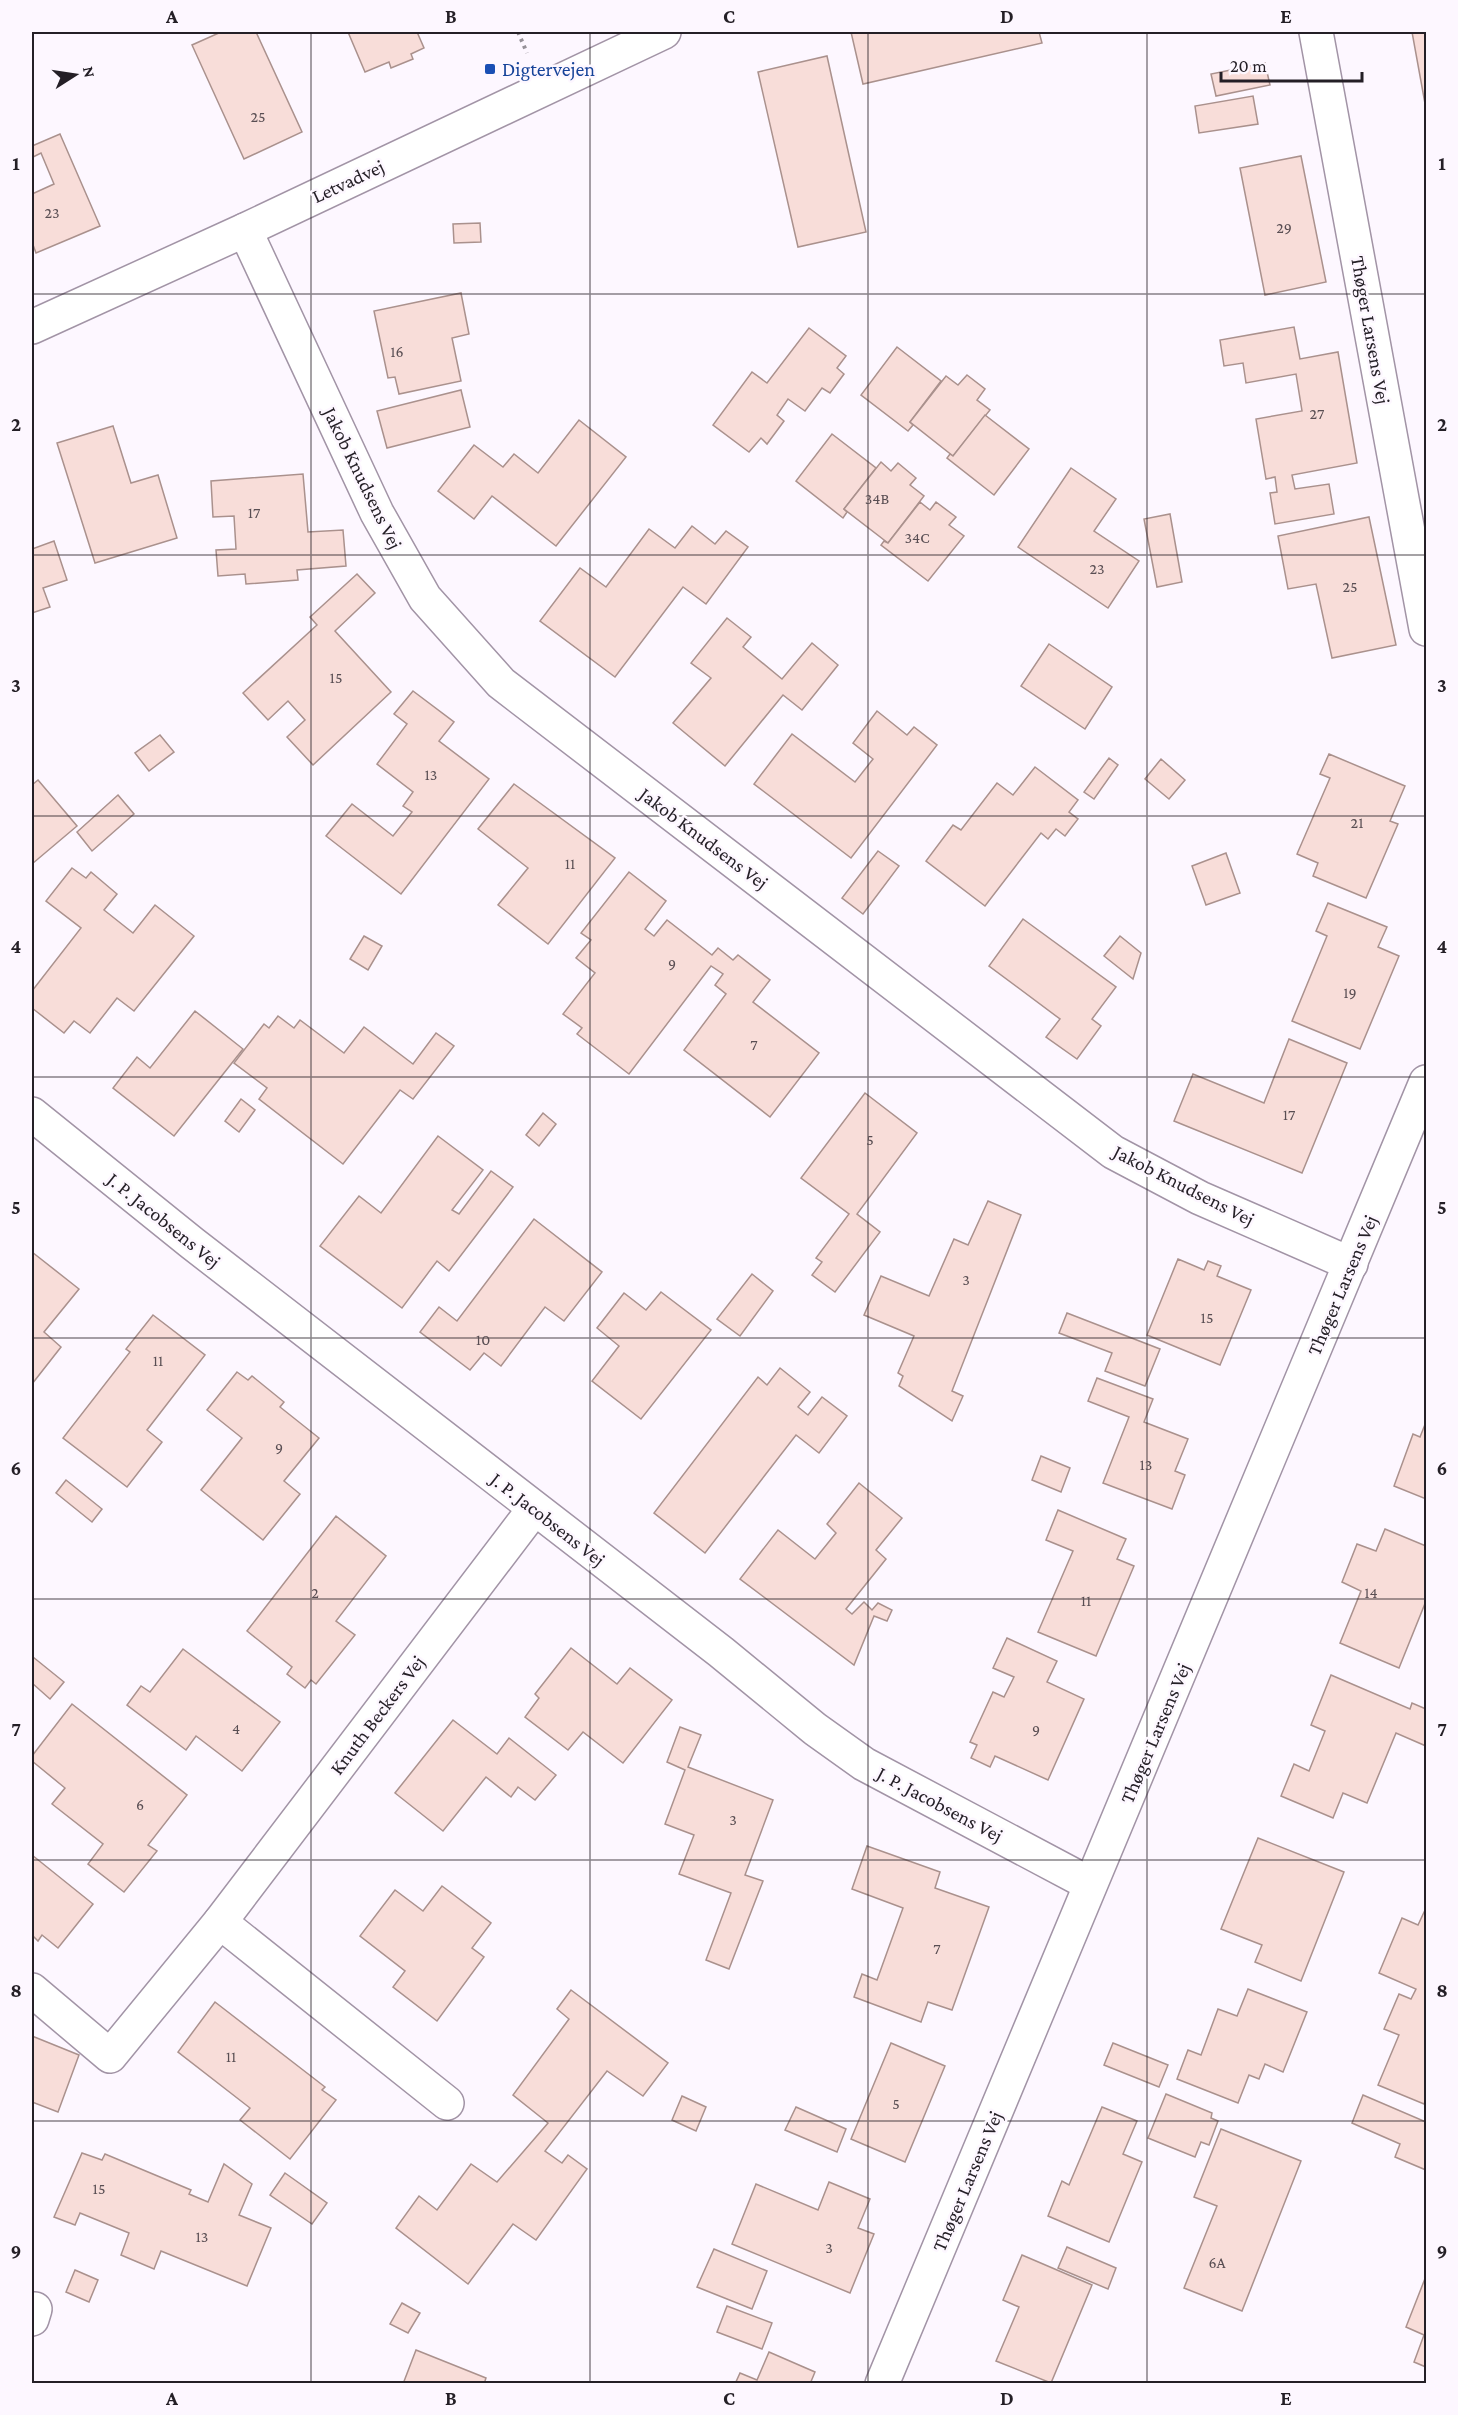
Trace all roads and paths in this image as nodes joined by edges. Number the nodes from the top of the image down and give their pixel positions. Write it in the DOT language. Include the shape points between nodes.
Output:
graph roads {
  1 [pos="664,32"];
  2 [pos="1316,32"];
  3 [pos="245,230"];
  4 [pos="32,327"];
  5 [pos="1426,628"];
  6 [pos="1426,1083"];
  7 [pos="32,1114"];
  8 [pos="1351,1264"];
  9 [pos="534,1509"];
  10 [pos="1090,1884"];
  11 [pos="220,1922"];
  12 [pos="32,1990"];
  13 [pos="447,2103"];
  14 [pos="882,2384"];
  1 -- 3 [label="street, Letvadvej"];
  2 -- 5 [label="street, Thøger Larsens Vej"];
  3 -- 4 [label="street, Letvadvej"];
  3 -- 8 [label="street, Jakob Knudsens Vej" via="377,513 425,598 501,683 1113,1152 1200,1198"];
  6 -- 8 [label="street, Thøger Larsens Vej"];
  7 -- 9 [label="street, J. P. Jacobsens Vej"];
  8 -- 10 [label="street, Thøger Larsens Vej"];
  9 -- 10 [label="street, J. P. Jacobsens Vej" via="864,1764"];
  9 -- 11 [label="street, Knuth Beckers Vej"];
  10 -- 14 [label="street, Thøger Larsens Vej"];
  11 -- 12 [label="street, Knuth Beckers Vej" via="110,2056"];
  11 -- 13 [label="street"];
}
